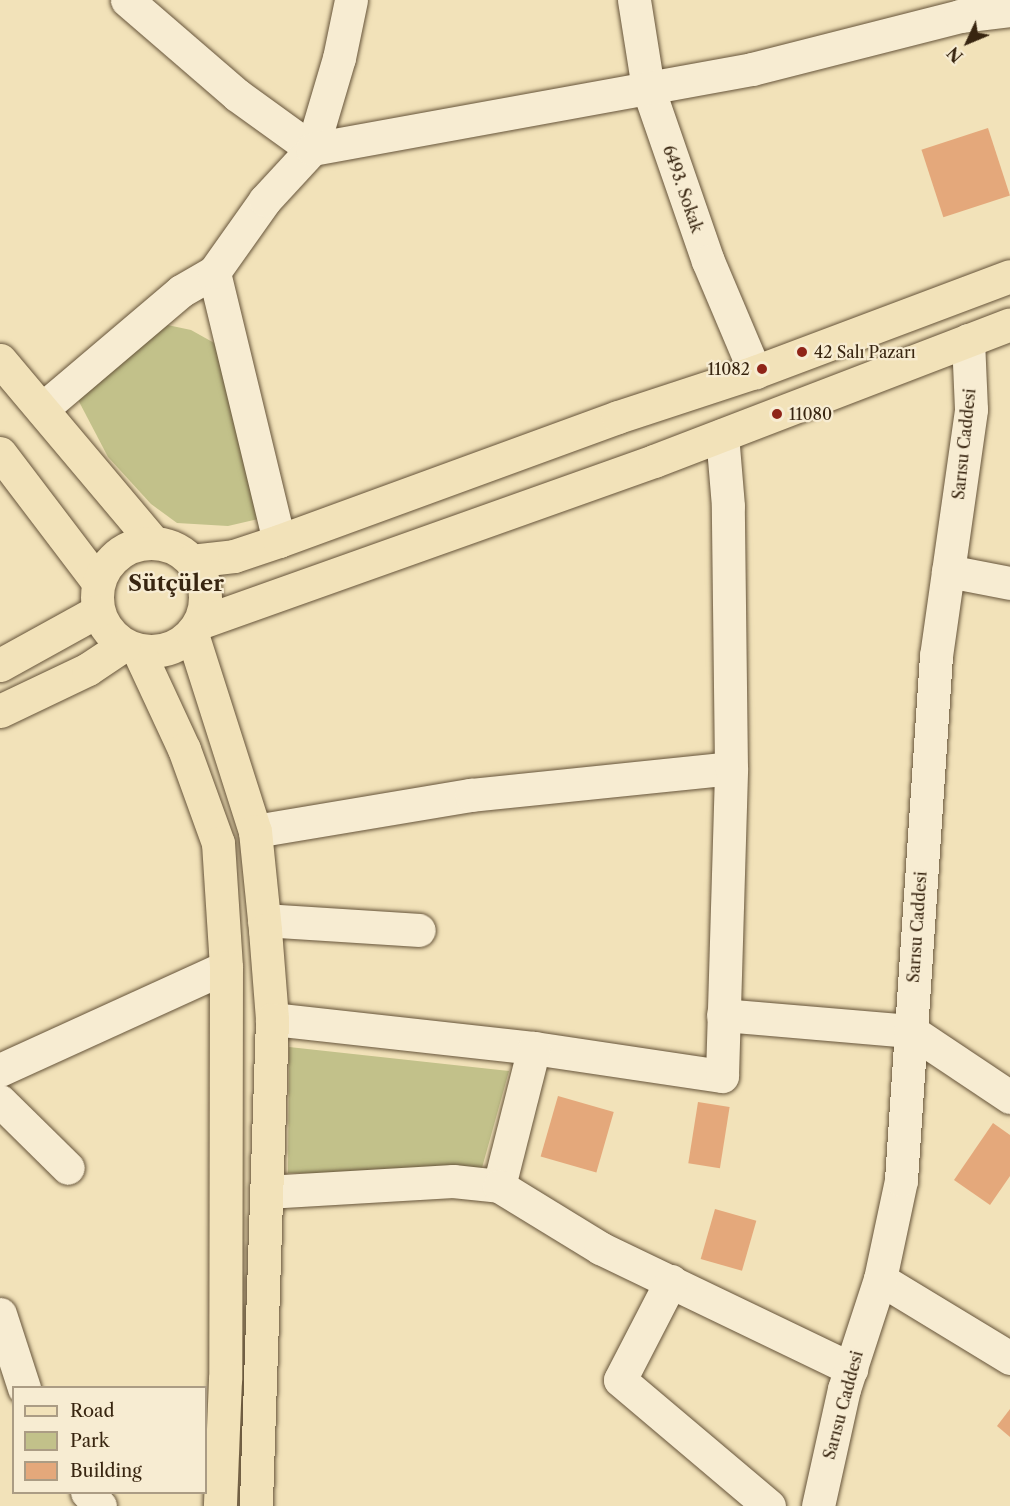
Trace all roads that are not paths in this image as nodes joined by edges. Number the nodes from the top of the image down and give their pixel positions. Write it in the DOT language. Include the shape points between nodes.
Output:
graph roads {
  1 [pos="127,0"];
  2 [pos="351,0"];
  3 [pos="634,0"];
  4 [pos="1010,10"];
  5 [pos="648,88"];
  6 [pos="312,149"];
  7 [pos="214,272"];
  8 [pos="1010,276"];
  9 [pos="1010,324"];
  10 [pos="968,340"];
  11 [pos="0,360"];
  12 [pos="755,372"];
  13 [pos="42,410"];
  14 [pos="722,435"];
  15 [pos="2,461"];
  16 [pos="279,541"];
  17 [pos="154,543"];
  18 [pos="191,561"];
  19 [pos="948,571"];
  20 [pos="1010,583"];
  21 [pos="98,596"];
  22 [pos="196,628"];
  23 [pos="131,648"];
  24 [pos="0,665"];
  25 [pos="0,711"];
  26 [pos="731,768"];
  27 [pos="255,831"];
  28 [pos="264,920"];
  29 [pos="419,930"];
  30 [pos="226,967"];
  31 [pos="723,1015"];
  32 [pos="272,1019"];
  33 [pos="910,1031"];
  34 [pos="534,1048"];
  35 [pos="0,1070"];
  36 [pos="1010,1097"];
  37 [pos="0,1101"];
  38 [pos="68,1168"];
  39 [pos="499,1186"];
  40 [pos="266,1192"];
  41 [pos="880,1278"];
  42 [pos="671,1281"];
  43 [pos="0,1314"];
  44 [pos="1010,1358"];
  45 [pos="851,1369"];
  46 [pos="23,1386"];
  47 [pos="215,1390"];
  48 [pos="89,1494"];
  49 [pos="118,1494"];
  50 [pos="100,1506"];
  51 [pos="107,1506"];
  52 [pos="220,1506"];
  53 [pos="256,1506"];
  54 [pos="769,1506"];
  55 [pos="818,1506"];
  1 -- 6 [label="street" via="237,95"];
  2 -- 6 [label="street" via="339,58"];
  3 -- 5 [label="street, 6493. Sokak"];
  4 -- 5 [label="street" via="960,16 752,69"];
  5 -- 6 [label="street"];
  5 -- 12 [label="street, 6493. Sokak" via="708,261"];
  6 -- 7 [label="street" via="265,200"];
  7 -- 13 [label="street" via="181,291"];
  7 -- 16 [label="street"];
  8 -- 12 [label="main road"];
  9 -- 10 [label="main road"];
  10 -- 14 [label="main road"];
  10 -- 19 [label="street, Sarısu Caddesi" via="970,409"];
  11 -- 13 [label="main road"];
  12 -- 16 [label="main road" via="618,417"];
  13 -- 17 [label="main road"];
  14 -- 22 [label="main road"];
  14 -- 26 [label="street" via="728,506"];
  15 -- 21 [label="main road"];
  16 -- 18 [label="main road" via="234,556"];
  17 -- 18 [label="main road" via="169,546"];
  17 -- 21 [label="main road" via="126,549 114,557"];
  18 -- 22 [label="main road" via="204,584 204,610"];
  19 -- 20 [label="street"];
  19 -- 33 [label="street, Sarısu Caddesi" via="936,656"];
  21 -- 23 [label="main road" via="112,636"];
  21 -- 24 [label="main road"];
  22 -- 23 [label="main road" via="167,650"];
  22 -- 27 [label="main road"];
  23 -- 25 [label="main road"];
  23 -- 30 [label="main road" via="184,749 218,843"];
  26 -- 27 [label="street" via="471,795"];
  26 -- 31 [label="street"];
  27 -- 28 [label="main road"];
  28 -- 29 [label="street"];
  28 -- 32 [label="main road"];
  30 -- 35 [label="street"];
  30 -- 47 [label="main road"];
  31 -- 33 [label="street"];
  31 -- 34 [label="street" via="722,1076"];
  32 -- 34 [label="street"];
  32 -- 40 [label="main road"];
  33 -- 36 [label="street"];
  33 -- 41 [label="street, Sarısu Caddesi" via="901,1180"];
  34 -- 39 [label="street"];
  37 -- 38 [label="street"];
  39 -- 40 [label="street" via="453,1181"];
  39 -- 42 [label="street" via="600,1248"];
  40 -- 53 [label="main road"];
  41 -- 44 [label="street"];
  41 -- 45 [label="street, Sarısu Caddesi"];
  42 -- 45 [label="street"];
  42 -- 54 [label="street" via="620,1380"];
  43 -- 46 [label="street"];
  45 -- 55 [label="street, Sarısu Caddesi"];
  47 -- 52 [label="main road"];
  48 -- 50 [label="street"];
  49 -- 51 [label="street"];
}
